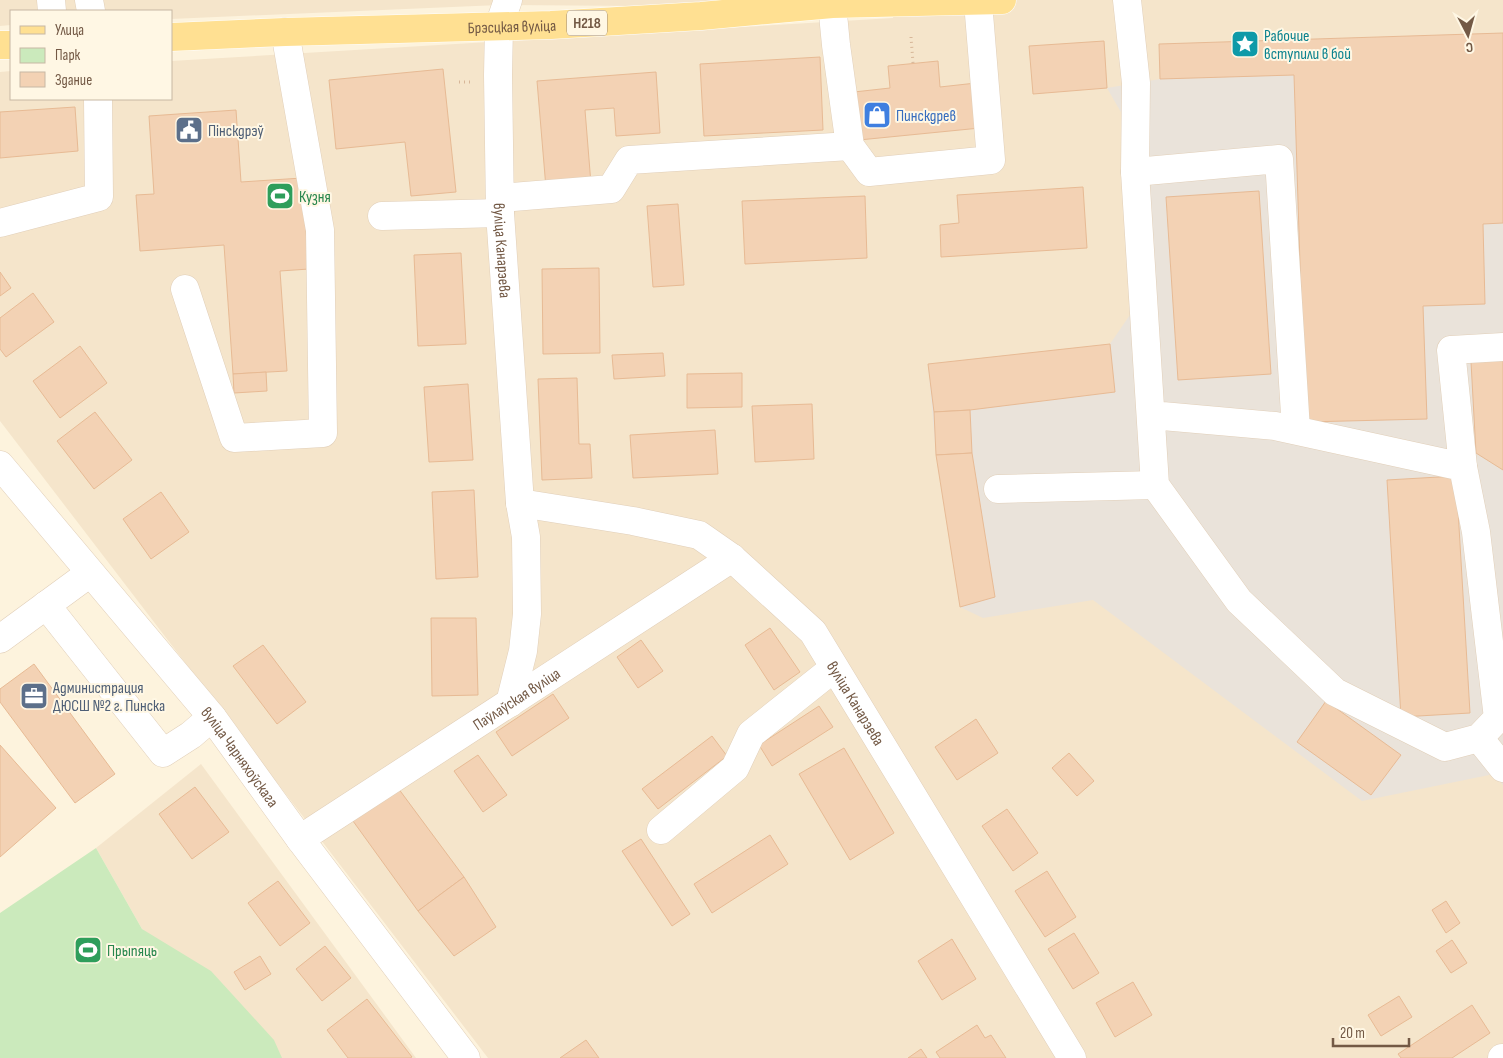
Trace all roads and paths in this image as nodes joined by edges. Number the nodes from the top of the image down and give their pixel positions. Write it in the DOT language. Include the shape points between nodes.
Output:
graph roads {
  1 [pos="508,0"];
  2 [pos="1127,0"];
  3 [pos="990,1"];
  4 [pos="832,4"];
  5 [pos="499,26"];
  6 [pos="285,32"];
  7 [pos="172,37"];
  8 [pos="911,37"];
  9 [pos="913,63"];
  10 [pos="98,100"];
  11 [pos="850,146"];
  12 [pos="1135,172"];
  13 [pos="500,205"];
  14 [pos="382,216"];
  15 [pos="0,223"];
  16 [pos="185,288"];
  17 [pos="1503,347"];
  18 [pos="1151,415"];
  19 [pos="1296,430"];
  20 [pos="0,465"];
  21 [pos="1463,467"];
  22 [pos="1155,485"];
  23 [pos="998,489"];
  24 [pos="520,503"];
  25 [pos="732,558"];
  26 [pos="90,573"];
  27 [pos="46,605"];
  28 [pos="0,639"];
  29 [pos="834,668"];
  30 [pos="510,703"];
  31 [pos="212,717"];
  32 [pos="1479,738"];
  33 [pos="1503,768"];
  34 [pos="661,830"];
  35 [pos="300,839"];
  36 [pos="466,1058"];
  37 [pos="1072,1058"];
  1 -- 5 [label="street, вуліца Канарэева"];
  2 -- 12 [label="street" via="1136,83"];
  3 -- 4 [label="main road, Брэсцкая вуліца / Н218"];
  3 -- 11 [label="street" via="991,160 869,172"];
  4 -- 5 [label="main road, Брэсцкая вуліца / Н218" via="692,16"];
  4 -- 11 [label="street"];
  5 -- 6 [label="main road, Брэсцкая вуліца / Н218"];
  5 -- 13 [label="street, вуліца Канарэева"];
  6 -- 7 [label="main road, Брэсцкая вуліца / Н218"];
  6 -- 16 [label="street" via="320,230 323,432 234,438"];
  8 -- 9 [label="path"];
  10 -- 15 [label="street" via="99,197"];
  11 -- 13 [label="street" via="629,160 611,189"];
  12 -- 18 [label="street"];
  12 -- 19 [label="street" via="1279,159"];
  13 -- 14 [label="street"];
  13 -- 24 [label="street, вуліца Канарэева"];
  17 -- 21 [label="street" via="1451,350"];
  18 -- 19 [label="street"];
  18 -- 22 [label="street"];
  19 -- 21 [label="street"];
  20 -- 26 [label="street, вуліца Чарняхоўскага"];
  21 -- 32 [label="street" via="1476,532 1498,718"];
  22 -- 23 [label="street"];
  22 -- 32 [label="street" via="1239,601 1335,692 1445,747"];
  24 -- 25 [label="street, вуліца Канарэева" via="699,535"];
  24 -- 30 [label="street, вуліца Канарэева" via="526,538 527,614 523,651"];
  25 -- 29 [label="street, вуліца Канарэева" via="813,632"];
  25 -- 30 [label="street, Паўлаўская вуліца"];
  26 -- 27 [label="street"];
  26 -- 31 [label="street, вуліца Чарняхоўскага"];
  27 -- 28 [label="street"];
  27 -- 31 [label="street" via="163,753"];
  29 -- 34 [label="street" via="751,734 735,768"];
  29 -- 37 [label="street, вуліца Канарэева"];
  30 -- 35 [label="street, Паўлаўская вуліца"];
  31 -- 35 [label="street, вуліца Чарняхоўскага"];
  32 -- 33 [label="street"];
  35 -- 36 [label="street, вуліца Чарняхоўскага"];
}
